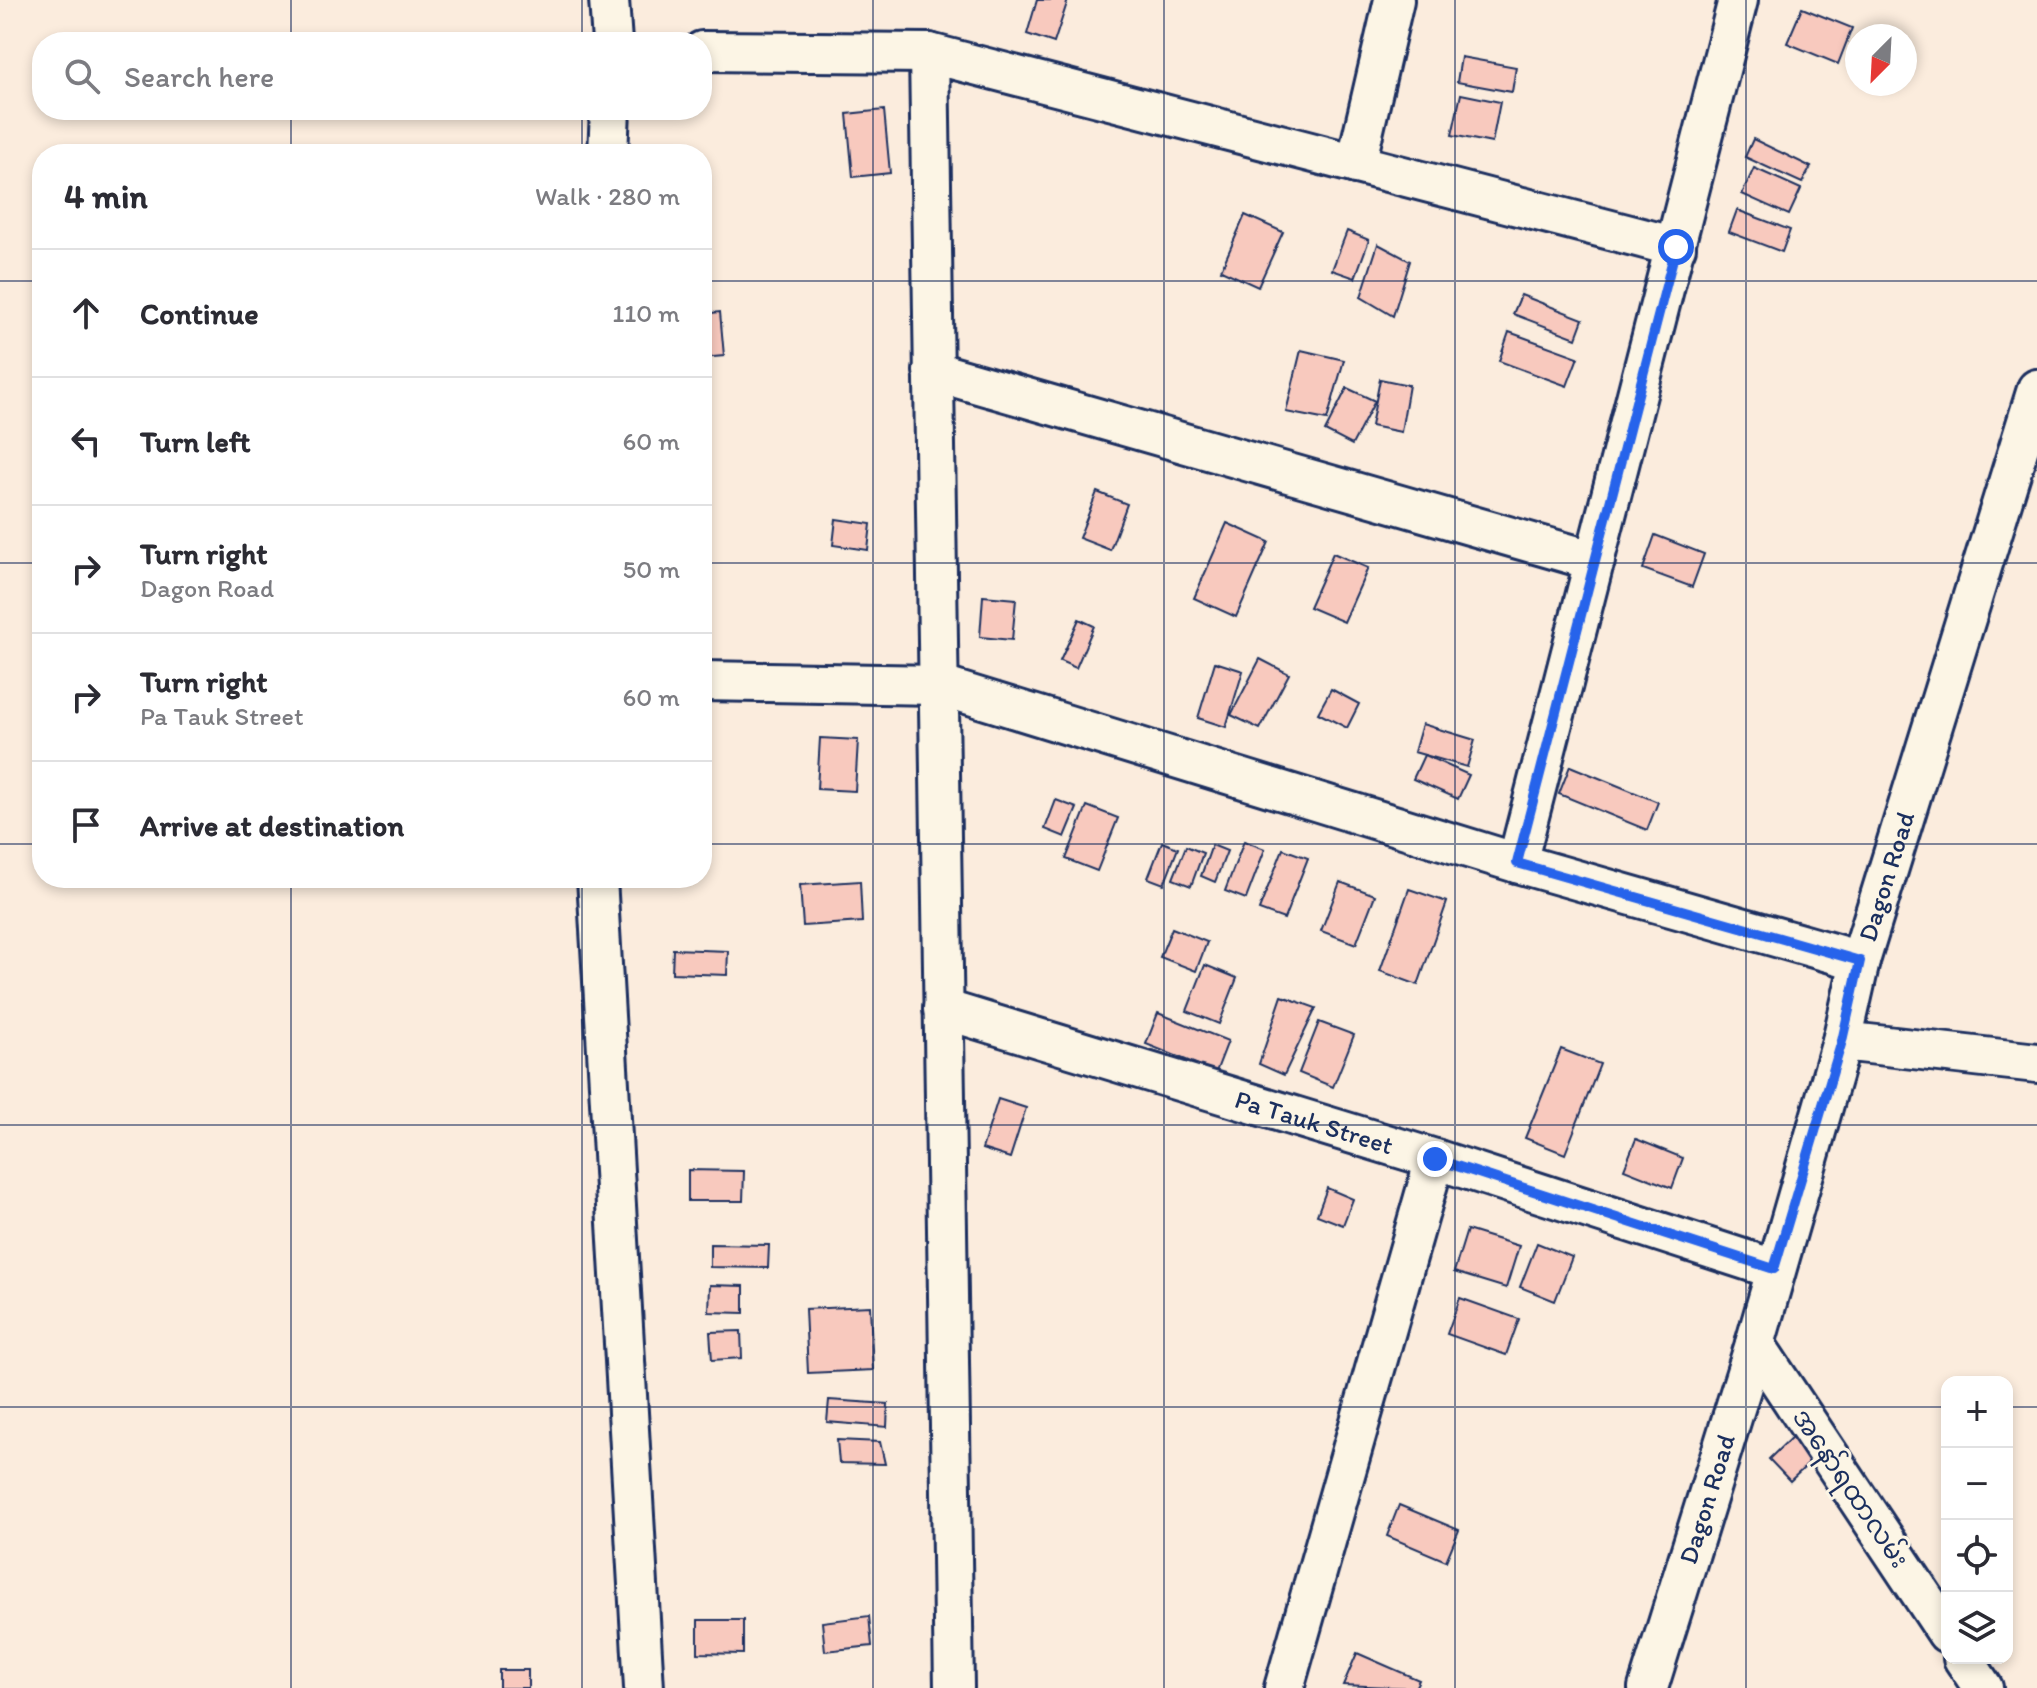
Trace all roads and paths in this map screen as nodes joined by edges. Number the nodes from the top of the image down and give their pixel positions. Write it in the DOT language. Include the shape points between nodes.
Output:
graph roads {
  1 [pos="609,0"];
  2 [pos="1394,0"];
  3 [pos="1738,0"];
  4 [pos="611,32"];
  5 [pos="712,51"];
  6 [pos="929,53"];
  7 [pos="610,120"];
  8 [pos="608,144"];
  9 [pos="1356,164"];
  10 [pos="1676,247"];
  11 [pos="933,371"];
  12 [pos="2037,389"];
  13 [pos="1595,561"];
  14 [pos="712,681"];
  15 [pos="938,685"];
  16 [pos="1517,863"];
  17 [pos="598,888"];
  18 [pos="1860,961"];
  19 [pos="943,1009"];
  20 [pos="1842,1041"];
  21 [pos="2037,1063"];
  22 [pos="1435,1159"];
  23 [pos="1774,1269"];
  24 [pos="1755,1344"];
  25 [pos="1941,1624"];
  26 [pos="1967,1664"];
  27 [pos="644,1688"];
  28 [pos="954,1688"];
  29 [pos="1284,1688"];
  30 [pos="1648,1688"];
  31 [pos="1983,1688"];
  1 -- 4 [label="street"];
  2 -- 9 [label="street"];
  3 -- 10 [label="street"];
  5 -- 6 [label="street"];
  6 -- 9 [label="street"];
  6 -- 11 [label="street"];
  7 -- 8 [label="street"];
  9 -- 10 [label="street"];
  10 -- 13 [label="street"];
  11 -- 13 [label="street"];
  11 -- 15 [label="street"];
  12 -- 18 [label="street, Dagon Road"];
  13 -- 16 [label="street"];
  14 -- 15 [label="street"];
  15 -- 16 [label="street"];
  15 -- 19 [label="street"];
  16 -- 18 [label="street"];
  17 -- 27 [label="street"];
  18 -- 20 [label="street, Dagon Road"];
  19 -- 22 [label="street, Pa Tauk Street"];
  19 -- 28 [label="street"];
  20 -- 21 [label="street"];
  20 -- 23 [label="street, Dagon Road"];
  22 -- 23 [label="street, Pa Tauk Street"];
  22 -- 29 [label="street"];
  23 -- 24 [label="street, Dagon Road"];
  24 -- 25 [label="street, အနော်ရထာလမ်း"];
  24 -- 30 [label="street, Dagon Road"];
  26 -- 31 [label="street"];
}
